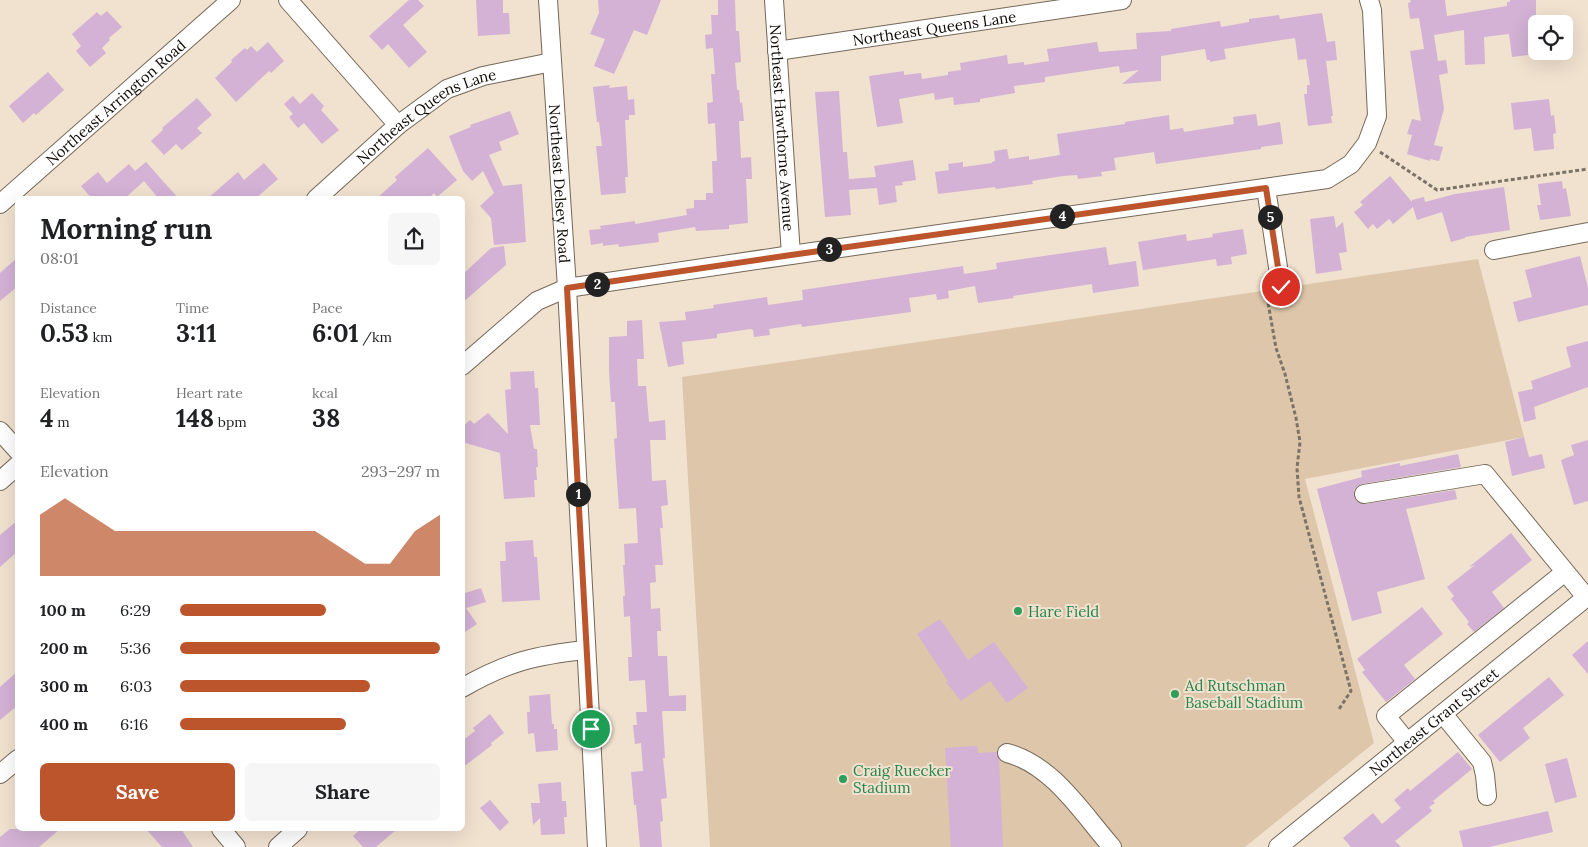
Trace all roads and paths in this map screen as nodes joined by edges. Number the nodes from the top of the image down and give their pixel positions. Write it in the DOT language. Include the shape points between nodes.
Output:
graph roads {
  1 [pos="231,0"];
  2 [pos="288,0"];
  3 [pos="548,0"];
  4 [pos="774,0"];
  5 [pos="1122,0"];
  6 [pos="1369,0"];
  7 [pos="777,51"];
  8 [pos="552,62"];
  9 [pos="398,125"];
  10 [pos="1367,143"];
  11 [pos="1588,169"];
  12 [pos="1266,188"];
  13 [pos="319,196"];
  14 [pos="0,204"];
  15 [pos="1588,232"];
  16 [pos="1494,250"];
  17 [pos="791,255"];
  18 [pos="567,288"];
  19 [pos="1274,290"];
  20 [pos="465,363"];
  21 [pos="0,431"];
  22 [pos="15,448"];
  23 [pos="15,468"];
  24 [pos="0,481"];
  25 [pos="1364,494"];
  26 [pos="1565,572"];
  27 [pos="1587,597"];
  28 [pos="586,650"];
  29 [pos="465,686"];
  30 [pos="1339,709"];
  31 [pos="1442,714"];
  32 [pos="1407,742"];
  33 [pos="1007,753"];
  34 [pos="15,762"];
  35 [pos="0,774"];
  36 [pos="1487,796"];
  37 [pos="223,831"];
  38 [pos="296,831"];
  39 [pos="236,847"];
  40 [pos="278,847"];
  41 [pos="597,847"];
  42 [pos="1112,847"];
  43 [pos="1278,847"];
  1 -- 14 [label="street, Northeast Arrington Road"];
  2 -- 9 [label="street"];
  3 -- 8 [label="street, Northeast Delsey Road"];
  4 -- 7 [label="street, Northeast Hawthorne Avenue"];
  5 -- 7 [label="street, Northeast Queens Lane"];
  6 -- 10 [label="street" via="1377,116"];
  7 -- 17 [label="street, Northeast Hawthorne Avenue"];
  8 -- 9 [label="street, Northeast Queens Lane" via="483,76 447,89"];
  8 -- 18 [label="street, Northeast Delsey Road"];
  9 -- 13 [label="street, Northeast Queens Lane"];
  10 -- 11 [label="path" via="1437,190"];
  10 -- 12 [label="street" via="1351,164 1327,179"];
  12 -- 17 [label="street"];
  12 -- 19 [label="street"];
  15 -- 16 [label="street"];
  17 -- 18 [label="street"];
  18 -- 20 [label="street" via="537,301"];
  18 -- 28 [label="street, Northeast Delsey Road"];
  19 -- 30 [label="path" via="1276,348 1300,442 1297,468 1299,497 1351,691"];
  21 -- 22 [label="street"];
  23 -- 24 [label="street"];
  25 -- 26 [label="street" via="1486,474"];
  26 -- 27 [label="street"];
  26 -- 32 [label="street" via="1386,716"];
  27 -- 31 [label="street, Northeast Grant Street"];
  28 -- 29 [label="street" via="529,658"];
  28 -- 41 [label="street, Northeast Delsey Road"];
  31 -- 32 [label="street, Northeast Grant Street"];
  31 -- 36 [label="street" via="1482,762"];
  32 -- 43 [label="street, Northeast Grant Street"];
  33 -- 42 [label="street" via="1021,757 1047,774"];
  34 -- 35 [label="street"];
  37 -- 39 [label="street"];
  38 -- 40 [label="street"];
}
